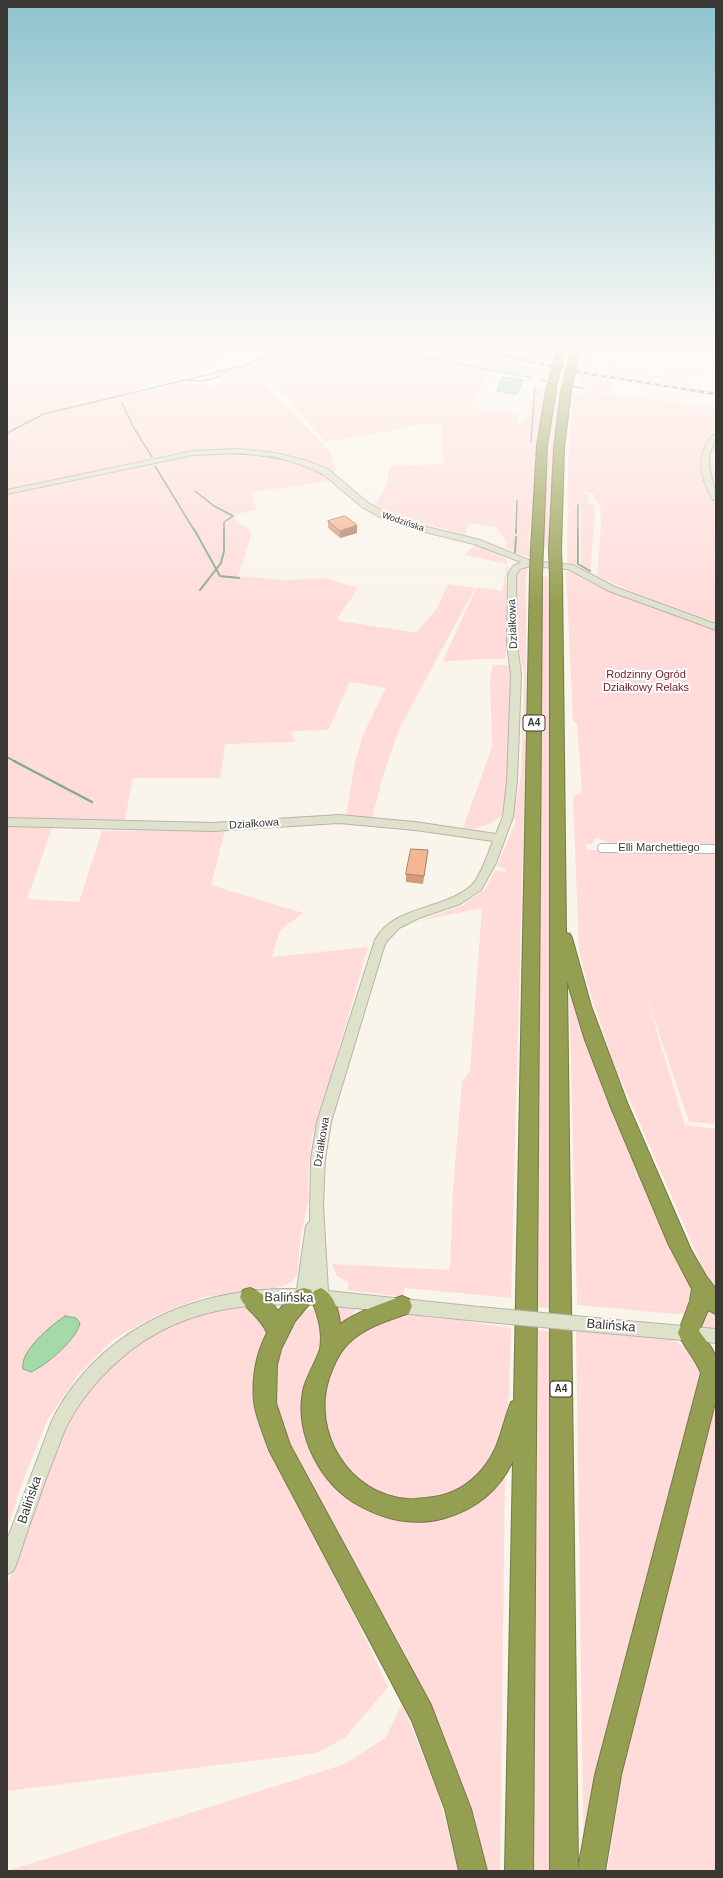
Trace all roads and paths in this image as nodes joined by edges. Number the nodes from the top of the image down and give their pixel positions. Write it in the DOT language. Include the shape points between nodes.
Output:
graph roads {
  1 [pos="544,434"];
  2 [pos="561,434"];
  3 [pos="716,437"];
  4 [pos="7,492"];
  5 [pos="716,498"];
  6 [pos="505,552"];
  7 [pos="518,566"];
  8 [pos="533,568"];
  9 [pos="716,627"];
  10 [pos="7,822"];
  11 [pos="500,838"];
  12 [pos="602,848"];
  13 [pos="716,849"];
  14 [pos="558,908"];
  15 [pos="702,1288"];
  16 [pos="250,1297"];
  17 [pos="312,1298"];
  18 [pos="716,1304"];
  19 [pos="402,1306"];
  20 [pos="278,1333"];
  21 [pos="688,1333"];
  22 [pos="716,1336"];
  23 [pos="330,1349"];
  24 [pos="714,1370"];
  25 [pos="525,1389"];
  26 [pos="7,1565"];
  27 [pos="473,1871"];
  28 [pos="519,1871"];
  29 [pos="564,1871"];
  30 [pos="591,1871"];
  1 -- 8 [label="highway, A4, bridge" via="537,548"];
  2 -- 14 [label="highway, A4, bridge" via="555,550"];
  3 -- 5 [label="street" via="707,449 705,467"];
  4 -- 6 [label="street, Wodzińska" via="183,454 217,451 260,453 294,459 326,472 365,505 387,517"];
  6 -- 7 [label="street, Wodzińska"];
  6 -- 8 [label="street, Wodzińska"];
  7 -- 8 [label="street"];
  7 -- 11 [label="street, Działkowa" via="512,575 512,643 516,663 512,781 510,810"];
  8 -- 9 [label="street, Wodzińska" via="570,567 612,589"];
  8 -- 25 [label="highway, A4"];
  10 -- 11 [label="street, Działkowa" via="213,827 340,819 408,825"];
  11 -- 17 [label="street, Działkowa" via="477,887 456,901 395,925 381,940 324,1122 318,1159"];
  12 -- 13 [label="street, Elli Marchettiego"];
  14 -- 15 [label="highway" via="586,1022 674,1231"];
  14 -- 29 [label="highway, A4"];
  15 -- 18 [label="highway"];
  15 -- 21 [label="highway" via="700,1304"];
  16 -- 17 [label="street, Balińska"];
  16 -- 20 [label="highway" via="267,1310"];
  16 -- 26 [label="street, Balińska" via="206,1305 163,1320 122,1346 90,1378 65,1412 37,1478"];
  17 -- 19 [label="street, Balińska"];
  17 -- 20 [label="highway" via="288,1314"];
  17 -- 23 [label="highway" via="326,1306 330,1318"];
  19 -- 21 [label="street, Balińska, bridge"];
  19 -- 23 [label="highway" via="370,1318 346,1333"];
  20 -- 27 [label="highway" via="266,1365 265,1403 280,1450 382,1635 422,1714 456,1802"];
  21 -- 22 [label="street, Balińska"];
  21 -- 24 [label="highway"];
  23 -- 25 [label="highway" via="318,1373 312,1395 314,1426 322,1452 345,1483 363,1496 384,1507 407,1512 452,1505 473,1495 487,1481 505,1454"];
  24 -- 30 [label="highway" via="608,1775"];
  25 -- 28 [label="highway, A4"];
}
